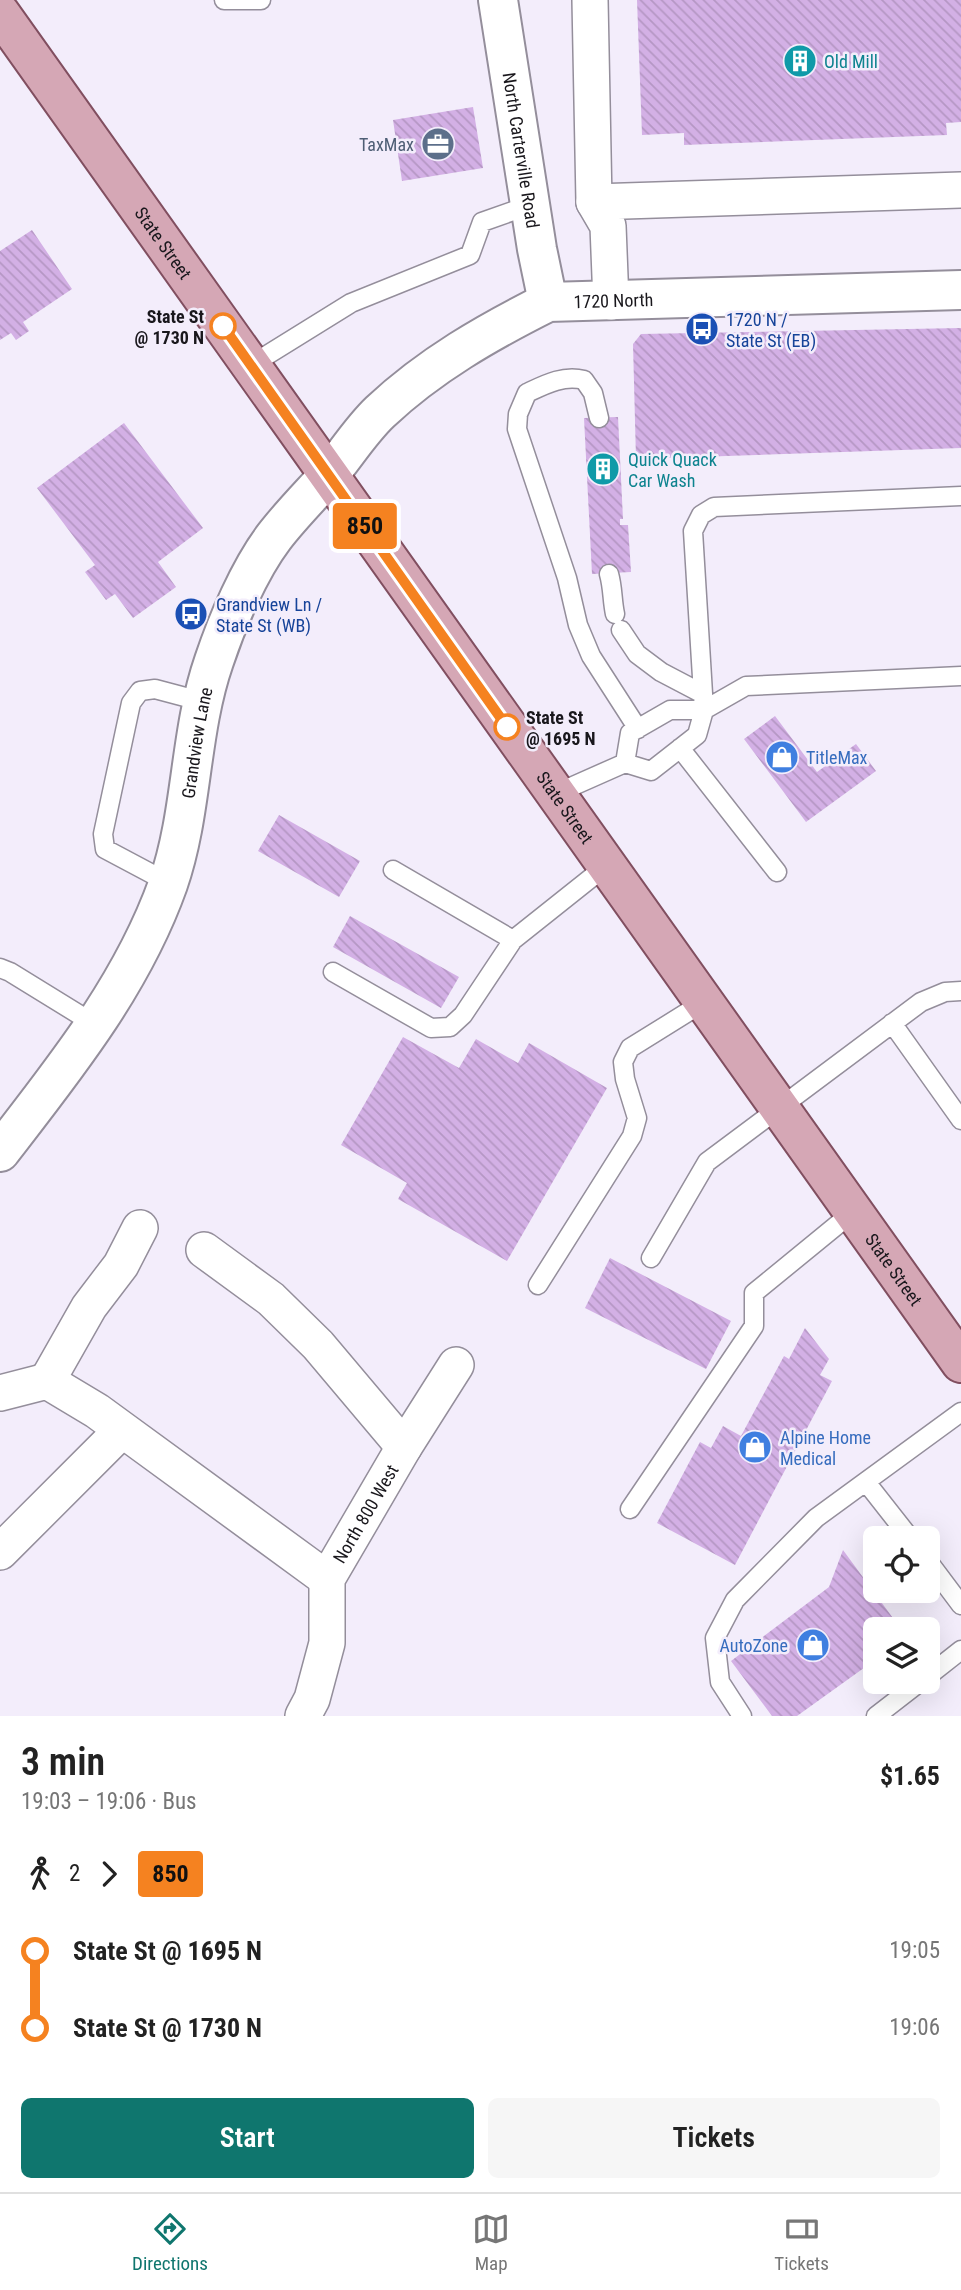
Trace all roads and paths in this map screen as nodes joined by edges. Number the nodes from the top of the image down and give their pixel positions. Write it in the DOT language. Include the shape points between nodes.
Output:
graph roads {
  1 [pos="224,0"];
  2 [pos="261,0"];
  3 [pos="498,0"];
  4 [pos="590,0"];
  5 [pos="0,13"];
  6 [pos="961,190"];
  7 [pos="594,202"];
  8 [pos="530,205"];
  9 [pos="961,290"];
  10 [pos="548,302"];
  11 [pos="611,302"];
  12 [pos="251,365"];
  13 [pos="599,418"];
  14 [pos="329,475"];
  15 [pos="961,496"];
  16 [pos="611,582"];
  17 [pos="961,676"];
  18 [pos="204,702"];
  19 [pos="703,702"];
  20 [pos="638,729"];
  21 [pos="680,748"];
  22 [pos="625,763"];
  23 [pos="555,794"];
  24 [pos="606,866"];
  25 [pos="393,870"];
  26 [pos="777,872"];
  27 [pos="169,883"];
  28 [pos="513,940"];
  29 [pos="333,972"];
  30 [pos="3,975"];
  31 [pos="961,991"];
  32 [pos="704,1002"];
  33 [pos="892,1023"];
  34 [pos="96,1026"];
  35 [pos="779,1108"];
  36 [pos="961,1120"];
  37 [pos="0,1152"];
  38 [pos="853,1212"];
  39 [pos="140,1228"];
  40 [pos="204,1250"];
  41 [pos="651,1258"];
  42 [pos="538,1285"];
  43 [pos="961,1363"];
  44 [pos="456,1365"];
  45 [pos="47,1381"];
  46 [pos="0,1393"];
  47 [pos="961,1412"];
  48 [pos="121,1431"];
  49 [pos="404,1447"];
  50 [pos="866,1482"];
  51 [pos="630,1509"];
  52 [pos="900,1526"];
  53 [pos="0,1552"];
  54 [pos="940,1577"];
  55 [pos="327,1579"];
  56 [pos="961,1605"];
  57 [pos="961,1650"];
  58 [pos="940,1667"];
  59 [pos="904,1694"];
  60 [pos="303,1716"];
  61 [pos="742,1716"];
  62 [pos="876,1716"];
  1 -- 2 [label="lane"];
  3 -- 8 [label="street, North Carterville Road"];
  4 -- 7 [label="street"];
  5 -- 12 [label="main road, State Street"];
  6 -- 7 [label="street"];
  7 -- 11 [label="street" via="608,226"];
  8 -- 10 [label="street, North Carterville Road"];
  8 -- 12 [label="lane" via="482,222 470,255 351,303"];
  9 -- 11 [label="street, 1720 North"];
  10 -- 11 [label="street, 1720 North"];
  10 -- 14 [label="street, 1720 North" via="486,332 418,379 371,421"];
  12 -- 14 [label="main road, State Street"];
  13 -- 20 [label="lane" via="593,393 584,380 555,380 527,393 517,429 578,625 591,656"];
  14 -- 18 [label="street, Grandview Lane" via="273,538 241,594 213,662"];
  14 -- 23 [label="main road, State Street"];
  15 -- 19 [label="lane" via="714,507 701,515 693,531"];
  16 -- 19 [label="lane" via="612,596 637,654"];
  17 -- 19 [label="lane" via="746,686"];
  18 -- 27 [label="street, Grandview Lane"];
  18 -- 27 [label="lane" via="155,689 140,691 131,703 103,834 105,849"];
  19 -- 20 [label="lane" via="670,710"];
  19 -- 21 [label="lane" via="697,735"];
  20 -- 22 [label="lane" via="630,733"];
  21 -- 22 [label="lane" via="651,771"];
  21 -- 26 [label="lane"];
  22 -- 23 [label="lane"];
  23 -- 24 [label="main road, State Street"];
  24 -- 28 [label="lane"];
  24 -- 32 [label="main road, State Street"];
  25 -- 28 [label="lane"];
  27 -- 34 [label="street, Grandview Lane" via="133,965"];
  28 -- 29 [label="lane" via="450,1027 431,1028"];
  30 -- 34 [label="lane"];
  31 -- 33 [label="lane" via="921,1002"];
  32 -- 35 [label="main road, State Street"];
  32 -- 42 [label="lane" via="630,1048 623,1062 637,1118 632,1136"];
  33 -- 35 [label="lane"];
  33 -- 36 [label="lane"];
  34 -- 37 [label="street, Grandview Lane"];
  35 -- 38 [label="main road, State Street"];
  35 -- 41 [label="lane" via="707,1162"];
  38 -- 43 [label="main road, State Street"];
  38 -- 51 [label="lane" via="754,1293 754,1326"];
  39 -- 45 [label="street"];
  40 -- 49 [label="street" via="299,1327"];
  44 -- 49 [label="street, North 800 West"];
  45 -- 46 [label="street"];
  45 -- 48 [label="street"];
  47 -- 50 [label="lane"];
  48 -- 53 [label="street"];
  48 -- 55 [label="street"];
  49 -- 55 [label="street, North 800 West"];
  50 -- 52 [label="lane"];
  50 -- 61 [label="lane" via="816,1518 735,1600 715,1638 720,1682"];
  54 -- 56 [label="lane"];
  55 -- 60 [label="street, North 800 West" via="327,1643"];
  57 -- 58 [label="lane"];
  59 -- 62 [label="lane"];
}
